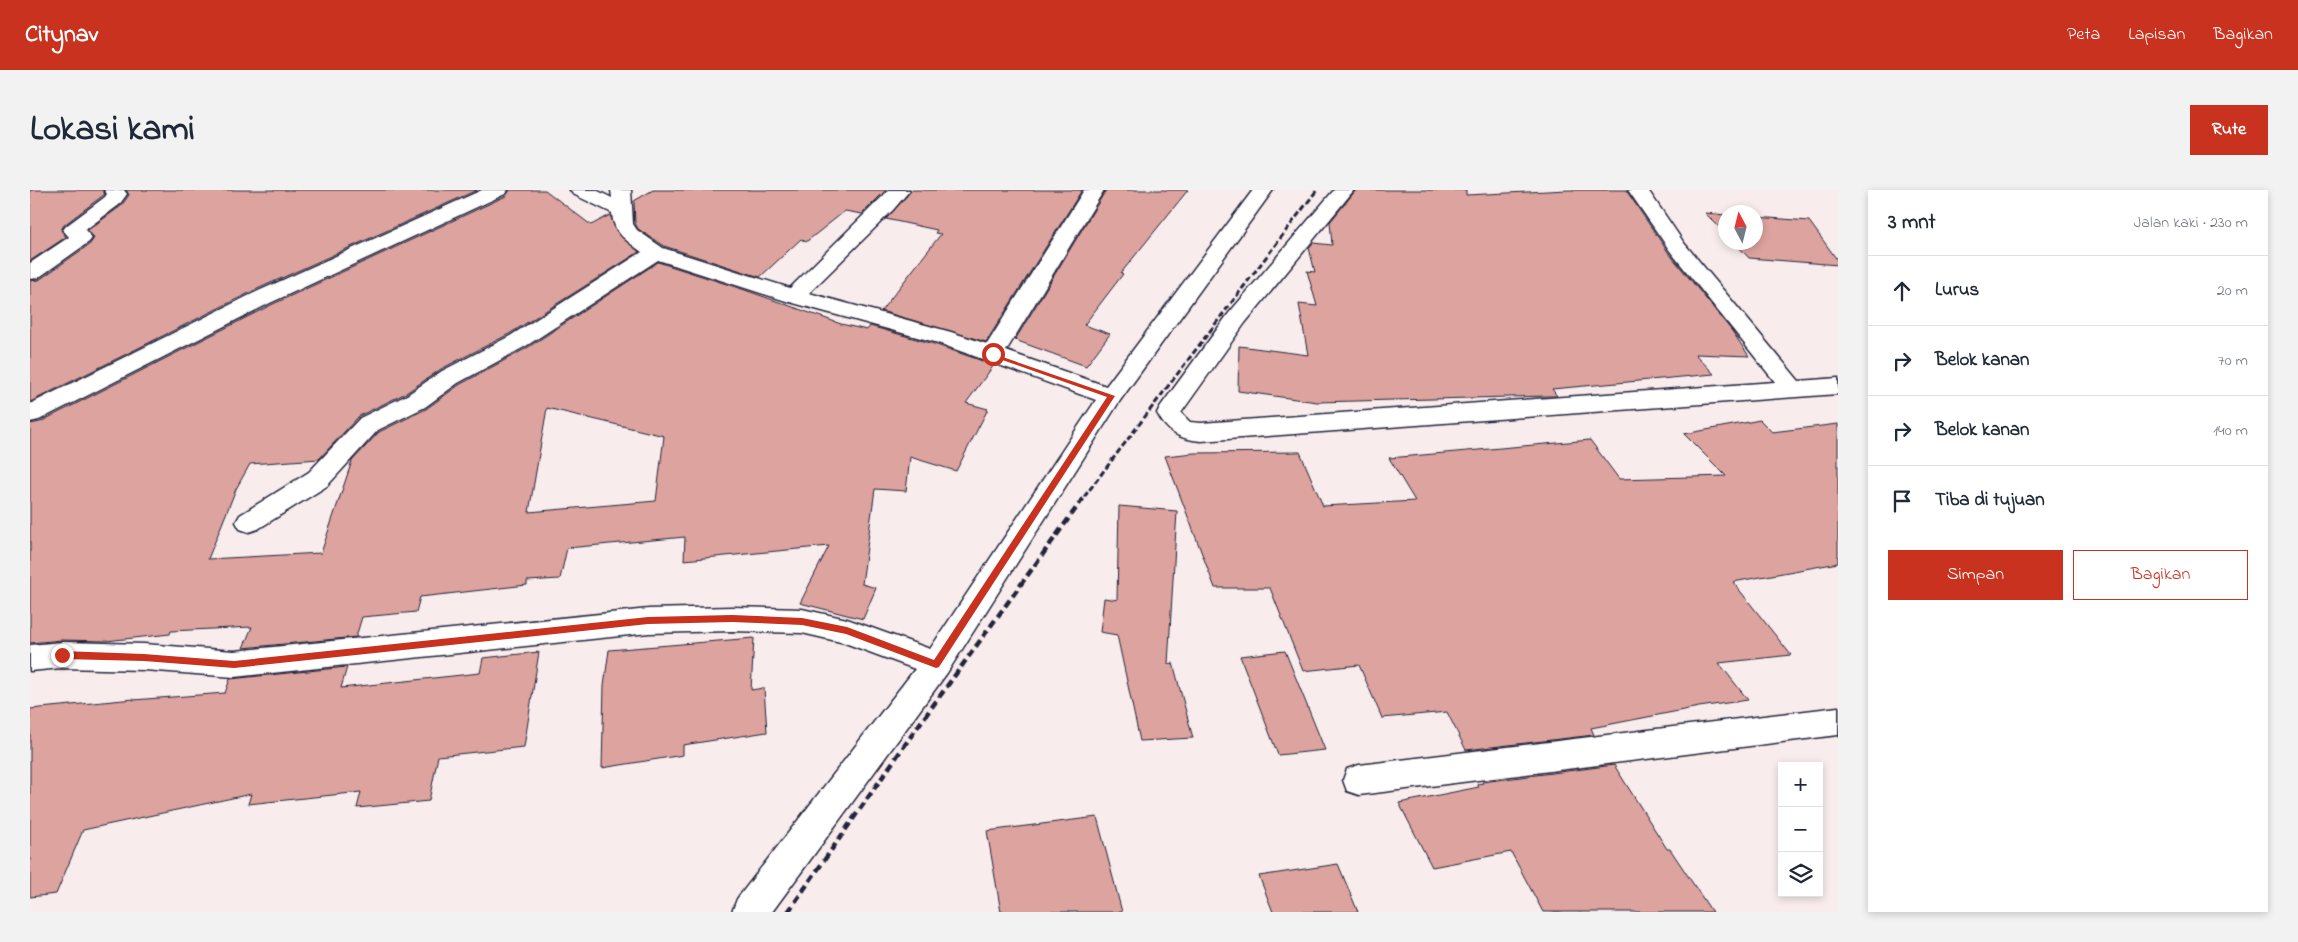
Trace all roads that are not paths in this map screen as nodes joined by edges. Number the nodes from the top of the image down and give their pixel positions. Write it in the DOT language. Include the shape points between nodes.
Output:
graph roads {
  1 [pos="114,190"];
  2 [pos="498,190"];
  3 [pos="580,190"];
  4 [pos="900,190"];
  5 [pos="1094,190"];
  6 [pos="1263,190"];
  7 [pos="1344,190"];
  8 [pos="1638,190"];
  9 [pos="621,200"];
  10 [pos="656,252"];
  11 [pos="30,273"];
  12 [pos="794,296"];
  13 [pos="993,354"];
  14 [pos="1838,386"];
  15 [pos="1793,389"];
  16 [pos="1111,396"];
  17 [pos="30,414"];
  18 [pos="249,522"];
  19 [pos="30,658"];
  20 [pos="936,664"];
  21 [pos="1838,721"];
  22 [pos="1360,780"];
  23 [pos="750,912"];
  1 -- 11 [label="street" via="117,194 112,201 73,230 82,238"];
  2 -- 17 [label="street" via="347,256"];
  3 -- 9 [label="street"];
  4 -- 12 [label="street"];
  5 -- 13 [label="street"];
  6 -- 16 [label="street"];
  7 -- 15 [label="street" via="1237,318 1169,413 1174,423 1185,431"];
  8 -- 15 [label="street" via="1677,247"];
  9 -- 10 [label="street" via="623,224 630,234"];
  10 -- 12 [label="street"];
  10 -- 18 [label="street" via="518,341 369,424 318,479"];
  12 -- 13 [label="street"];
  13 -- 16 [label="street"];
  14 -- 15 [label="street"];
  16 -- 20 [label="street"];
  19 -- 20 [label="street" via="62,655 144,657 234,664 648,620 732,619 802,622 847,631"];
  20 -- 23 [label="street"];
  21 -- 22 [label="street"];
}
